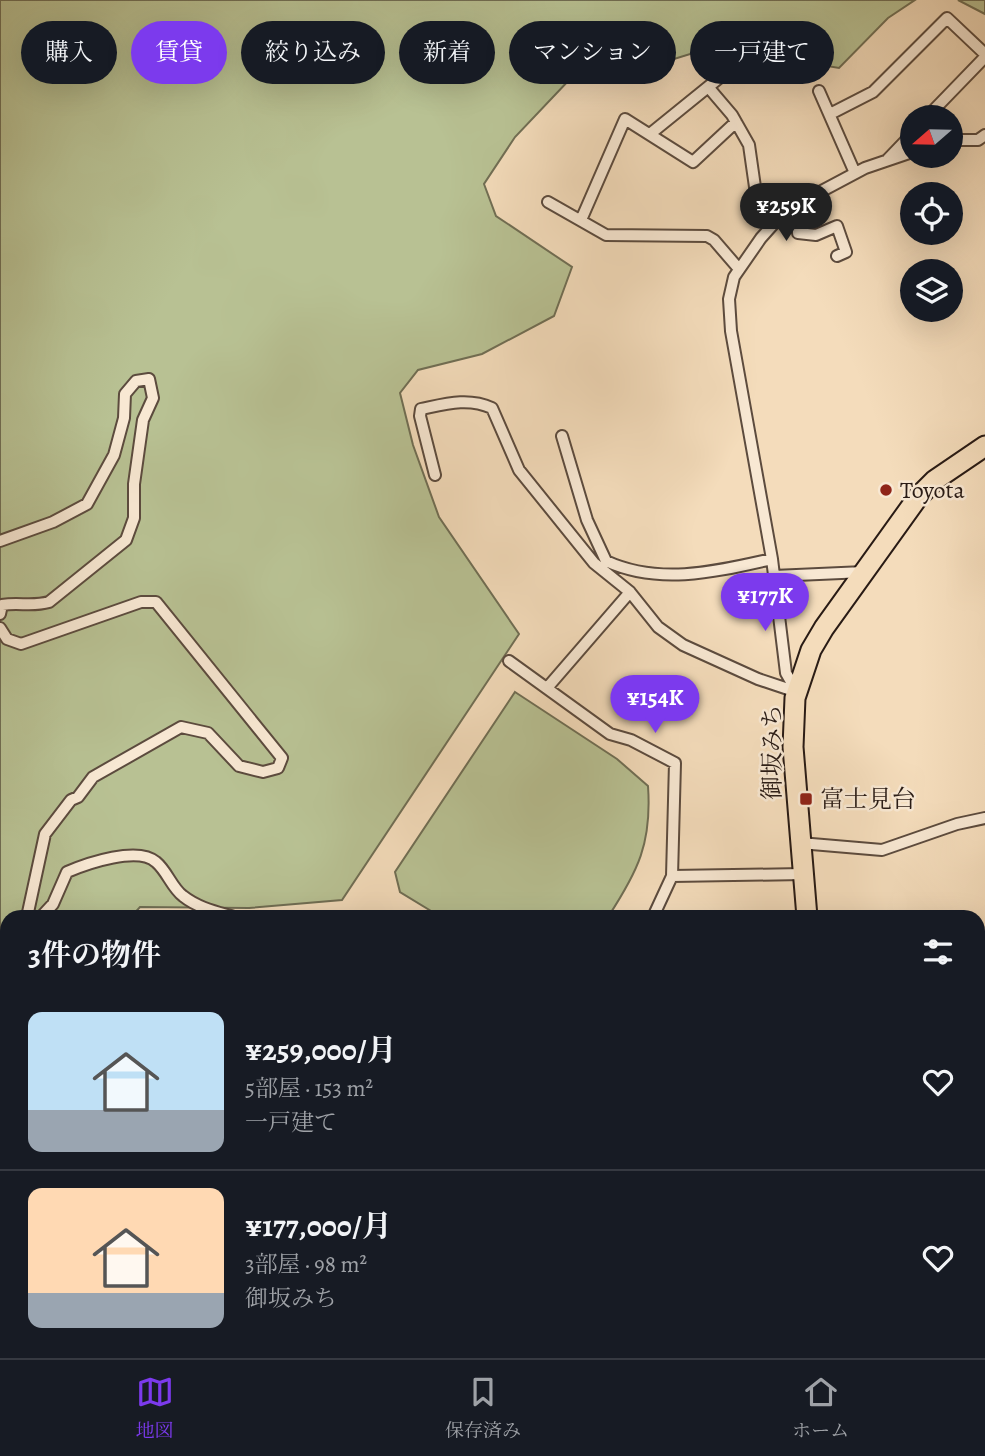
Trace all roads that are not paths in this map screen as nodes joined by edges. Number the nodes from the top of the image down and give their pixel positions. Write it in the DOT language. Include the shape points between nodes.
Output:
graph roads {
  1 [pos="985,55"];
  2 [pos="714,84"];
  3 [pos="709,88"];
  4 [pos="819,91"];
  5 [pos="938,105"];
  6 [pos="830,114"];
  7 [pos="736,122"];
  8 [pos="650,134"];
  9 [pos="985,135"];
  10 [pos="963,140"];
  11 [pos="900,146"];
  12 [pos="900,156"];
  13 [pos="886,161"];
  14 [pos="855,173"];
  15 [pos="548,202"];
  16 [pos="797,204"];
  17 [pos="581,220"];
  18 [pos="774,223"];
  19 [pos="837,256"];
  20 [pos="739,269"];
  21 [pos="562,436"];
  22 [pos="985,446"];
  23 [pos="435,475"];
  24 [pos="0,541"];
  25 [pos="772,559"];
  26 [pos="864,572"];
  27 [pos="774,576"];
  28 [pos="630,592"];
  29 [pos="0,614"];
  30 [pos="0,628"];
  31 [pos="509,661"];
  32 [pos="547,688"];
  33 [pos="797,692"];
  34 [pos="985,818"];
  35 [pos="800,843"];
  36 [pos="803,874"];
  37 [pos="672,876"];
  38 [pos="29,910"];
  39 [pos="47,910"];
  40 [pos="211,910"];
  41 [pos="656,910"];
  42 [pos="806,910"];
  1 -- 5 [label="street"];
  1 -- 6 [label="street" via="947,18 873,92"];
  2 -- 3 [label="street"];
  3 -- 7 [label="street"];
  3 -- 8 [label="street"];
  4 -- 6 [label="street"];
  6 -- 14 [label="street"];
  7 -- 8 [label="street" via="693,162"];
  7 -- 18 [label="street" via="750,145 760,204"];
  8 -- 17 [label="street" via="625,119"];
  9 -- 10 [label="street"];
  11 -- 13 [label="street"];
  12 -- 13 [label="street"];
  13 -- 14 [label="street"];
  14 -- 16 [label="street"];
  15 -- 17 [label="street"];
  16 -- 18 [label="street"];
  16 -- 19 [label="street" via="798,233 816,235 837,226 846,252"];
  17 -- 20 [label="street" via="606,235 707,236"];
  18 -- 20 [label="street"];
  20 -- 25 [label="street" via="729,299 731,331"];
  21 -- 25 [label="street" via="587,520 606,561 652,575 704,574"];
  22 -- 26 [label="highway, 御坂みち" via="918,497"];
  23 -- 28 [label="street" via="421,409 460,401 492,408 519,470 594,563"];
  24 -- 29 [label="street" via="87,504 114,455 125,394 136,381 149,379 153,398 143,421 134,518 127,540 49,602 34,607 2,606"];
  25 -- 27 [label="street"];
  26 -- 27 [label="street"];
  26 -- 33 [label="highway, 御坂みち" via="811,650"];
  27 -- 33 [label="street" via="786,673"];
  28 -- 32 [label="street"];
  28 -- 33 [label="street" via="658,627 683,645"];
  30 -- 38 [label="street" via="7,639 21,644 141,602 156,603 282,758 278,768 263,772 239,766 208,733 181,727 93,777 45,834"];
  31 -- 32 [label="street"];
  32 -- 37 [label="street" via="610,734 675,762"];
  33 -- 35 [label="highway, 御坂みち" via="793,747"];
  34 -- 35 [label="street" via="881,850"];
  35 -- 36 [label="highway, 御坂みち"];
  36 -- 37 [label="street"];
  36 -- 42 [label="highway, 御坂みち"];
  37 -- 41 [label="street"];
  39 -- 40 [label="street" via="67,872 139,853 156,861 182,896"];
}
